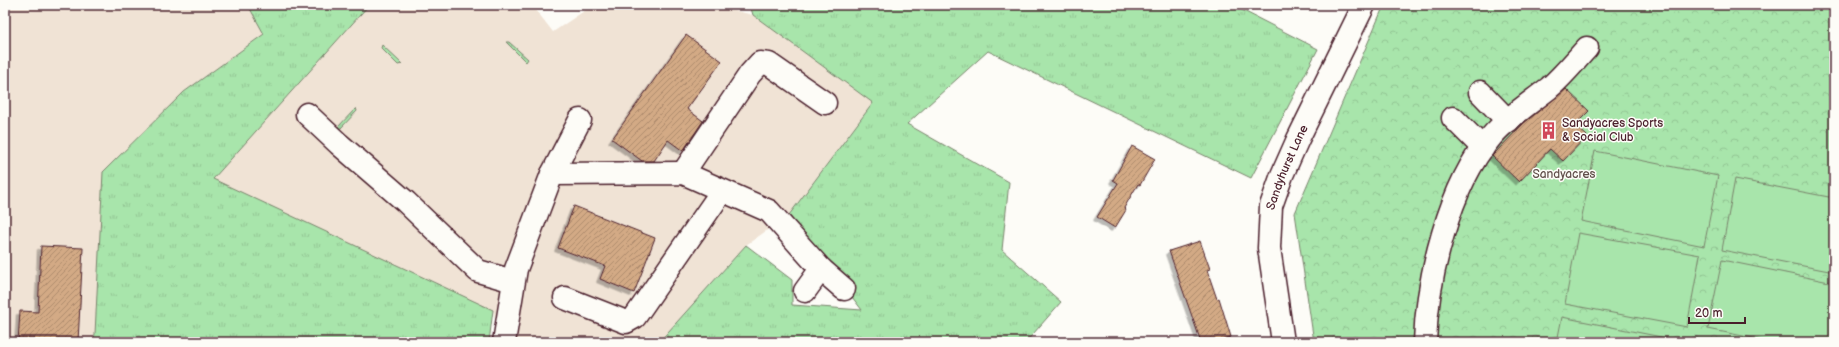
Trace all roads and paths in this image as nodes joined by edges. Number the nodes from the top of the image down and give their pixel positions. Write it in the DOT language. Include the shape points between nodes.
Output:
graph roads {
  1 [pos="1364,5"];
  2 [pos="1587,48"];
  3 [pos="1480,92"];
  4 [pos="825,103"];
  5 [pos="307,114"];
  6 [pos="1453,118"];
  7 [pos="580,120"];
  8 [pos="1508,121"];
  9 [pos="1483,148"];
  10 [pos="683,173"];
  11 [pos="552,174"];
  12 [pos="722,191"];
  13 [pos="821,269"];
  14 [pos="513,281"];
  15 [pos="844,289"];
  16 [pos="805,291"];
  17 [pos="565,298"];
  18 [pos="504,342"];
  19 [pos="1283,342"];
  20 [pos="1424,342"];
  1 -- 19 [label="street, Sandyhurst Lane" via="1298,139 1271,206 1269,248"];
  2 -- 8 [label="street" via="1551,86"];
  3 -- 8 [label="street"];
  4 -- 10 [label="street" via="769,64 760,63"];
  5 -- 14 [label="street" via="406,202 478,271"];
  6 -- 9 [label="street"];
  7 -- 11 [label="street"];
  8 -- 9 [label="street" via="1491,136"];
  9 -- 20 [label="street" via="1468,169 1449,212 1432,280"];
  10 -- 11 [label="street"];
  10 -- 12 [label="street"];
  11 -- 14 [label="street"];
  12 -- 13 [label="street" via="769,212"];
  12 -- 17 [label="street" via="635,318 626,322"];
  13 -- 15 [label="street"];
  13 -- 16 [label="street"];
  14 -- 18 [label="street"];
}
